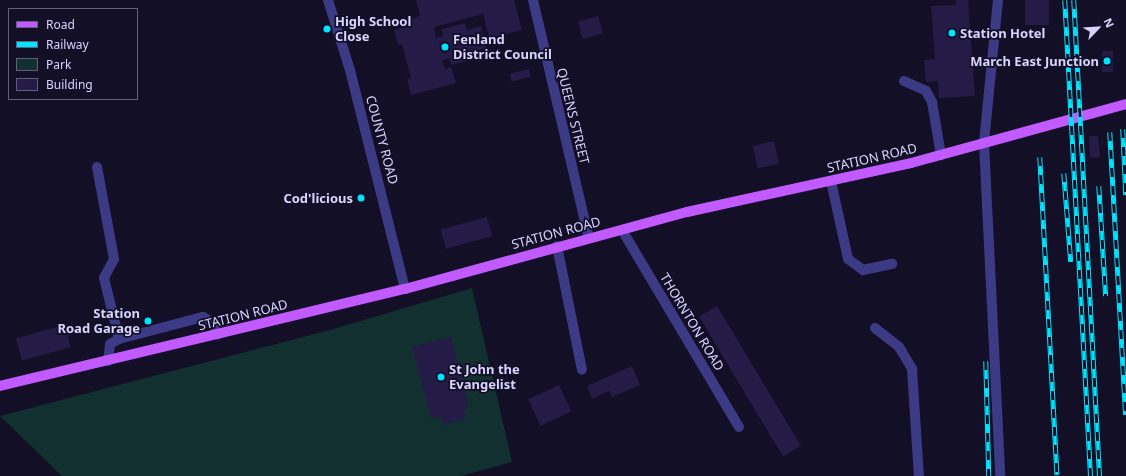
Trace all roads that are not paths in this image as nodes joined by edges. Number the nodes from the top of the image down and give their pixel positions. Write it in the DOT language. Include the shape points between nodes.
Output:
graph roads {
  1 [pos="328,0"];
  2 [pos="533,0"];
  3 [pos="998,0"];
  4 [pos="904,81"];
  5 [pos="1123,105"];
  6 [pos="984,143"];
  7 [pos="941,155"];
  8 [pos="97,167"];
  9 [pos="831,181"];
  10 [pos="622,230"];
  11 [pos="589,238"];
  12 [pos="557,246"];
  13 [pos="892,264"];
  14 [pos="405,289"];
  15 [pos="875,328"];
  16 [pos="218,335"];
  17 [pos="119,339"];
  18 [pos="108,361"];
  19 [pos="582,370"];
  20 [pos="0,386"];
  21 [pos="739,427"];
  22 [pos="919,473"];
  23 [pos="1000,476"];
  1 -- 14 [label="street, COUNTY ROAD" via="352,78"];
  2 -- 11 [label="street, QUEENS STREET"];
  3 -- 6 [label="street"];
  4 -- 7 [label="street" via="926,91 932,102"];
  5 -- 6 [label="main road, STATION ROAD"];
  6 -- 7 [label="main road, STATION ROAD"];
  6 -- 23 [label="street"];
  7 -- 9 [label="main road, STATION ROAD"];
  8 -- 17 [label="street" via="114,259 104,278"];
  9 -- 10 [label="main road, STATION ROAD"];
  9 -- 13 [label="street" via="848,259 863,270"];
  10 -- 11 [label="main road, STATION ROAD"];
  10 -- 21 [label="street, THORNTON ROAD"];
  11 -- 12 [label="main road, STATION ROAD"];
  12 -- 14 [label="main road, STATION ROAD"];
  12 -- 19 [label="street"];
  14 -- 16 [label="main road, STATION ROAD"];
  15 -- 22 [label="street" via="899,347 912,369"];
  16 -- 17 [label="street" via="212,323 203,317"];
  16 -- 18 [label="main road, STATION ROAD"];
  17 -- 18 [label="street" via="110,344"];
  18 -- 20 [label="main road, STATION ROAD"];
}
